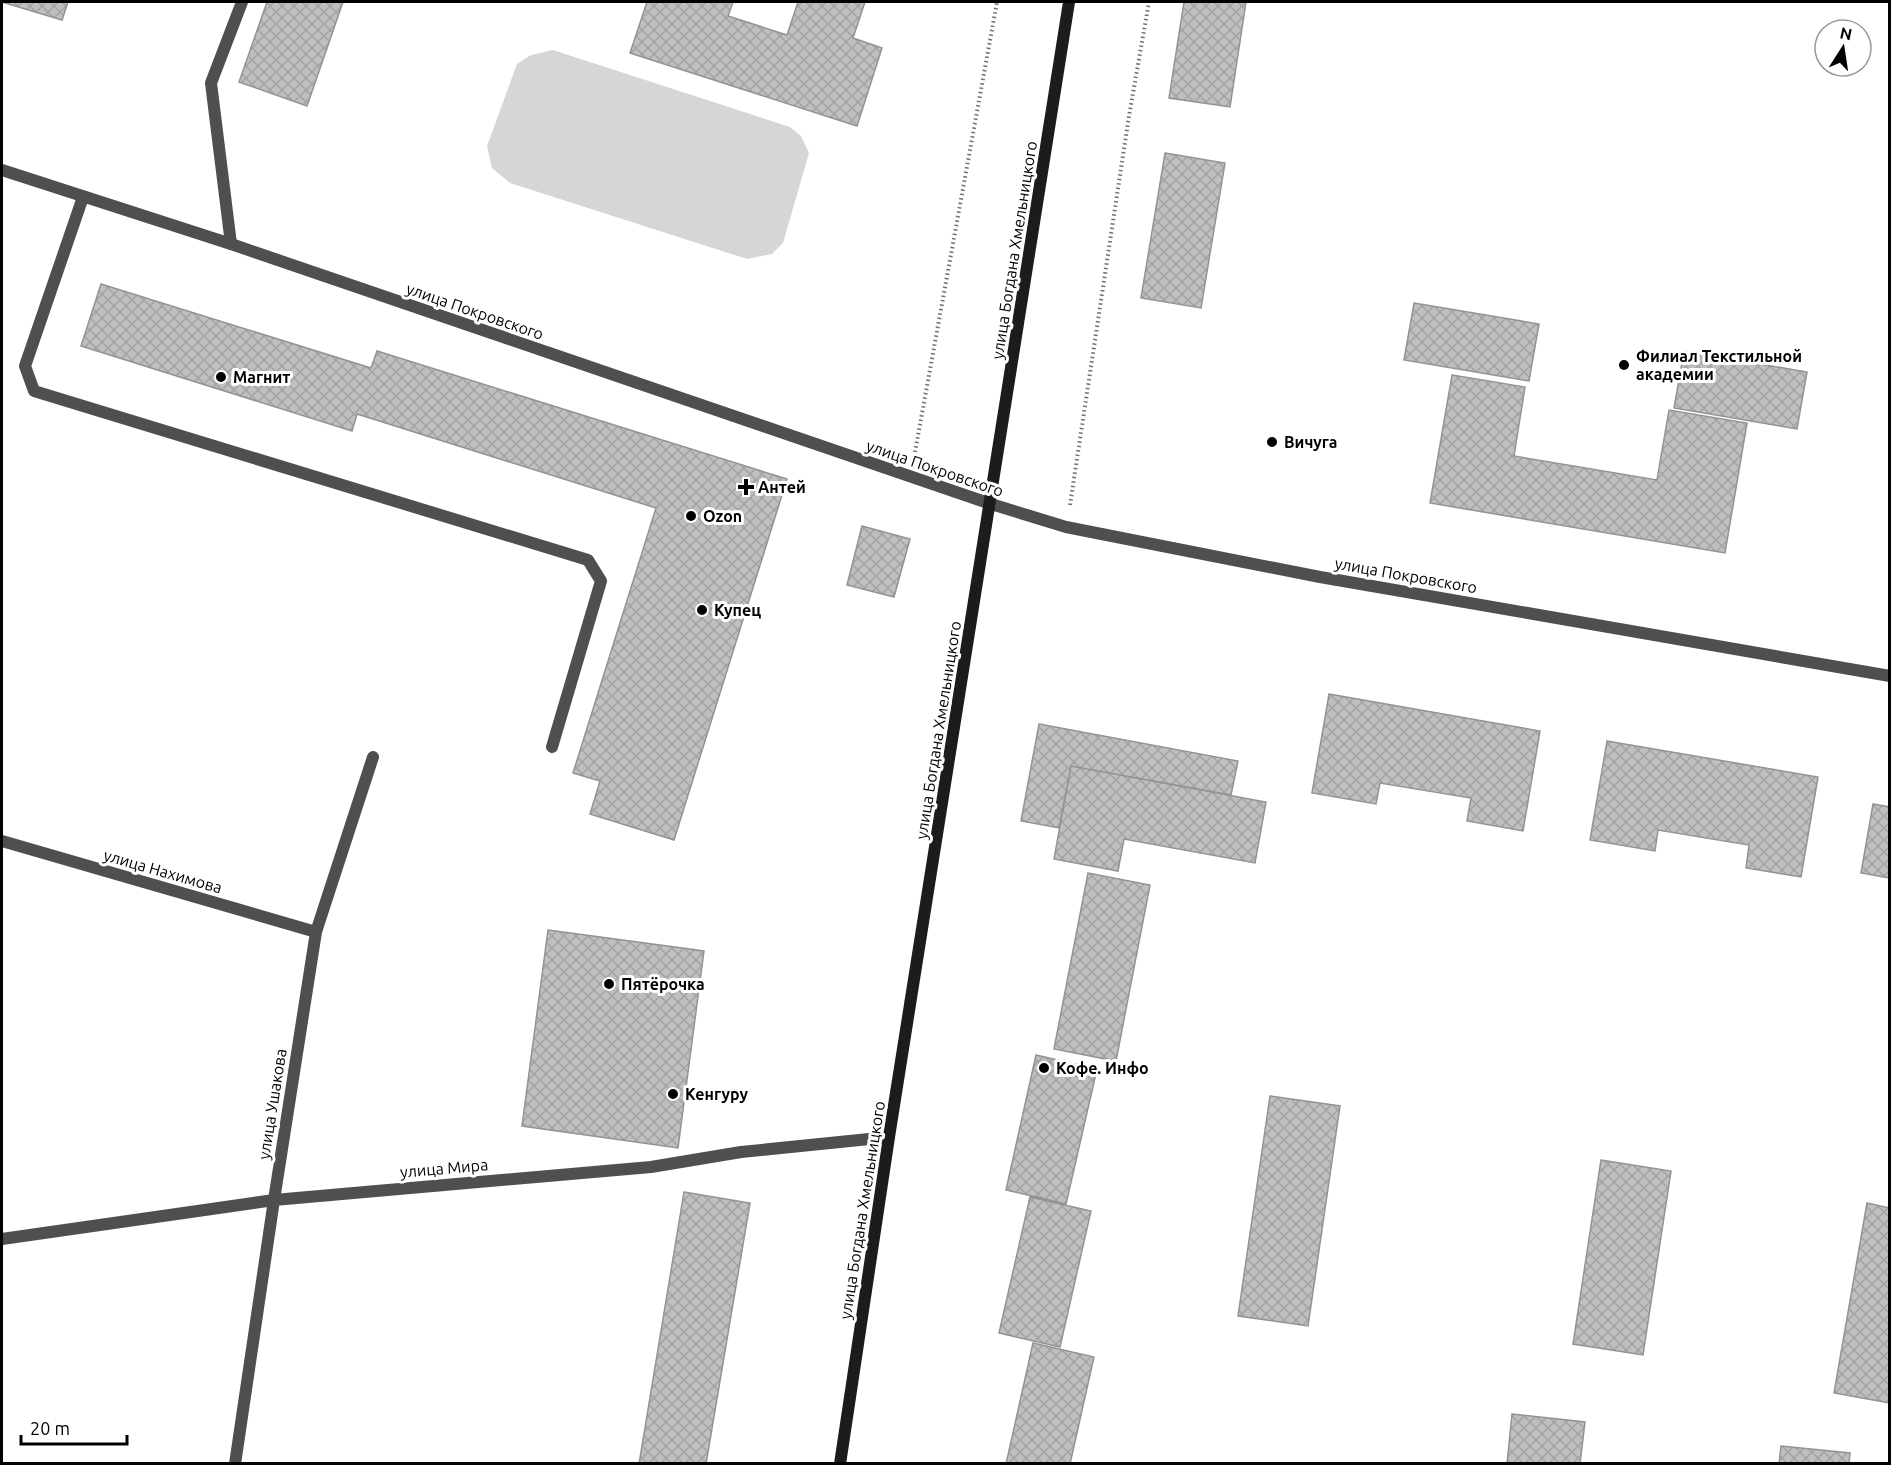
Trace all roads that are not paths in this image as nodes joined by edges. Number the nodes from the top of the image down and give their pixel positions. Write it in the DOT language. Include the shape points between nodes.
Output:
graph roads {
  1 [pos="242,2"];
  2 [pos="1069,2"];
  3 [pos="2,170"];
  4 [pos="83,197"];
  5 [pos="231,244"];
  6 [pos="991,504"];
  7 [pos="1890,676"];
  8 [pos="552,747"];
  9 [pos="373,757"];
  10 [pos="2,841"];
  11 [pos="316,932"];
  12 [pos="890,1137"];
  13 [pos="274,1200"];
  14 [pos="2,1239"];
  15 [pos="235,1464"];
  16 [pos="840,1464"];
  1 -- 5 [label="street" via="212,83"];
  2 -- 6 [label="street, улица Богдана Хмельницкого"];
  3 -- 4 [label="street, улица Покровского"];
  4 -- 5 [label="street, улица Покровского"];
  4 -- 8 [label="street" via="26,366 34,391 588,560 601,581"];
  5 -- 6 [label="street, улица Покровского"];
  6 -- 7 [label="street, улица Покровского" via="1066,526 1320,577"];
  6 -- 12 [label="street, улица Богдана Хмельницкого"];
  9 -- 11 [label="street, улица Ушакова"];
  10 -- 11 [label="street, улица Нахимова"];
  11 -- 13 [label="street, улица Ушакова"];
  12 -- 13 [label="street, улица Мира" via="741,1152 651,1167"];
  12 -- 16 [label="street, улица Богдана Хмельницкого"];
  13 -- 14 [label="street, улица Мира"];
  13 -- 15 [label="street, улица Ушакова"];
}
